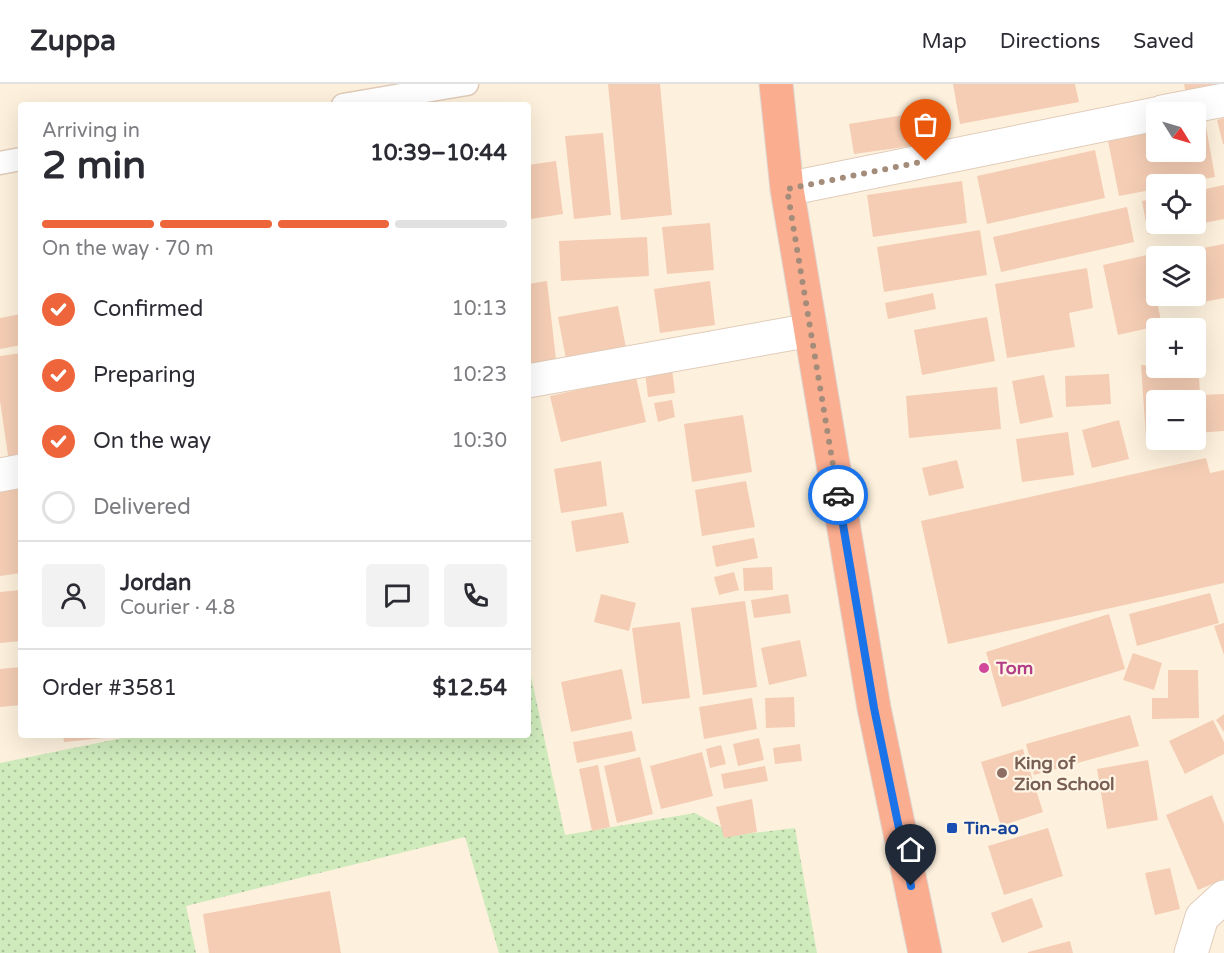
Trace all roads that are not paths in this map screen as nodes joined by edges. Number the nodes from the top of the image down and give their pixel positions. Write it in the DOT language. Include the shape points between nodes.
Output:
graph roads {
  1 [pos="467,84"];
  2 [pos="776,84"];
  3 [pos="1224,100"];
  4 [pos="361,102"];
  5 [pos="1206,103"];
  6 [pos="1146,116"];
  7 [pos="18,160"];
  8 [pos="0,163"];
  9 [pos="787,189"];
  10 [pos="811,330"];
  11 [pos="531,380"];
  12 [pos="18,472"];
  13 [pos="0,475"];
  14 [pos="1224,897"];
  15 [pos="925,953"];
  16 [pos="1191,953"];
  1 -- 4 [label="lane"];
  2 -- 9 [label="highway"];
  3 -- 5 [label="street"];
  6 -- 9 [label="street"];
  7 -- 8 [label="lane"];
  9 -- 10 [label="highway"];
  10 -- 11 [label="street"];
  10 -- 15 [label="highway" via="874,708"];
  12 -- 13 [label="street"];
  14 -- 16 [label="street" via="1202,917"];
}
